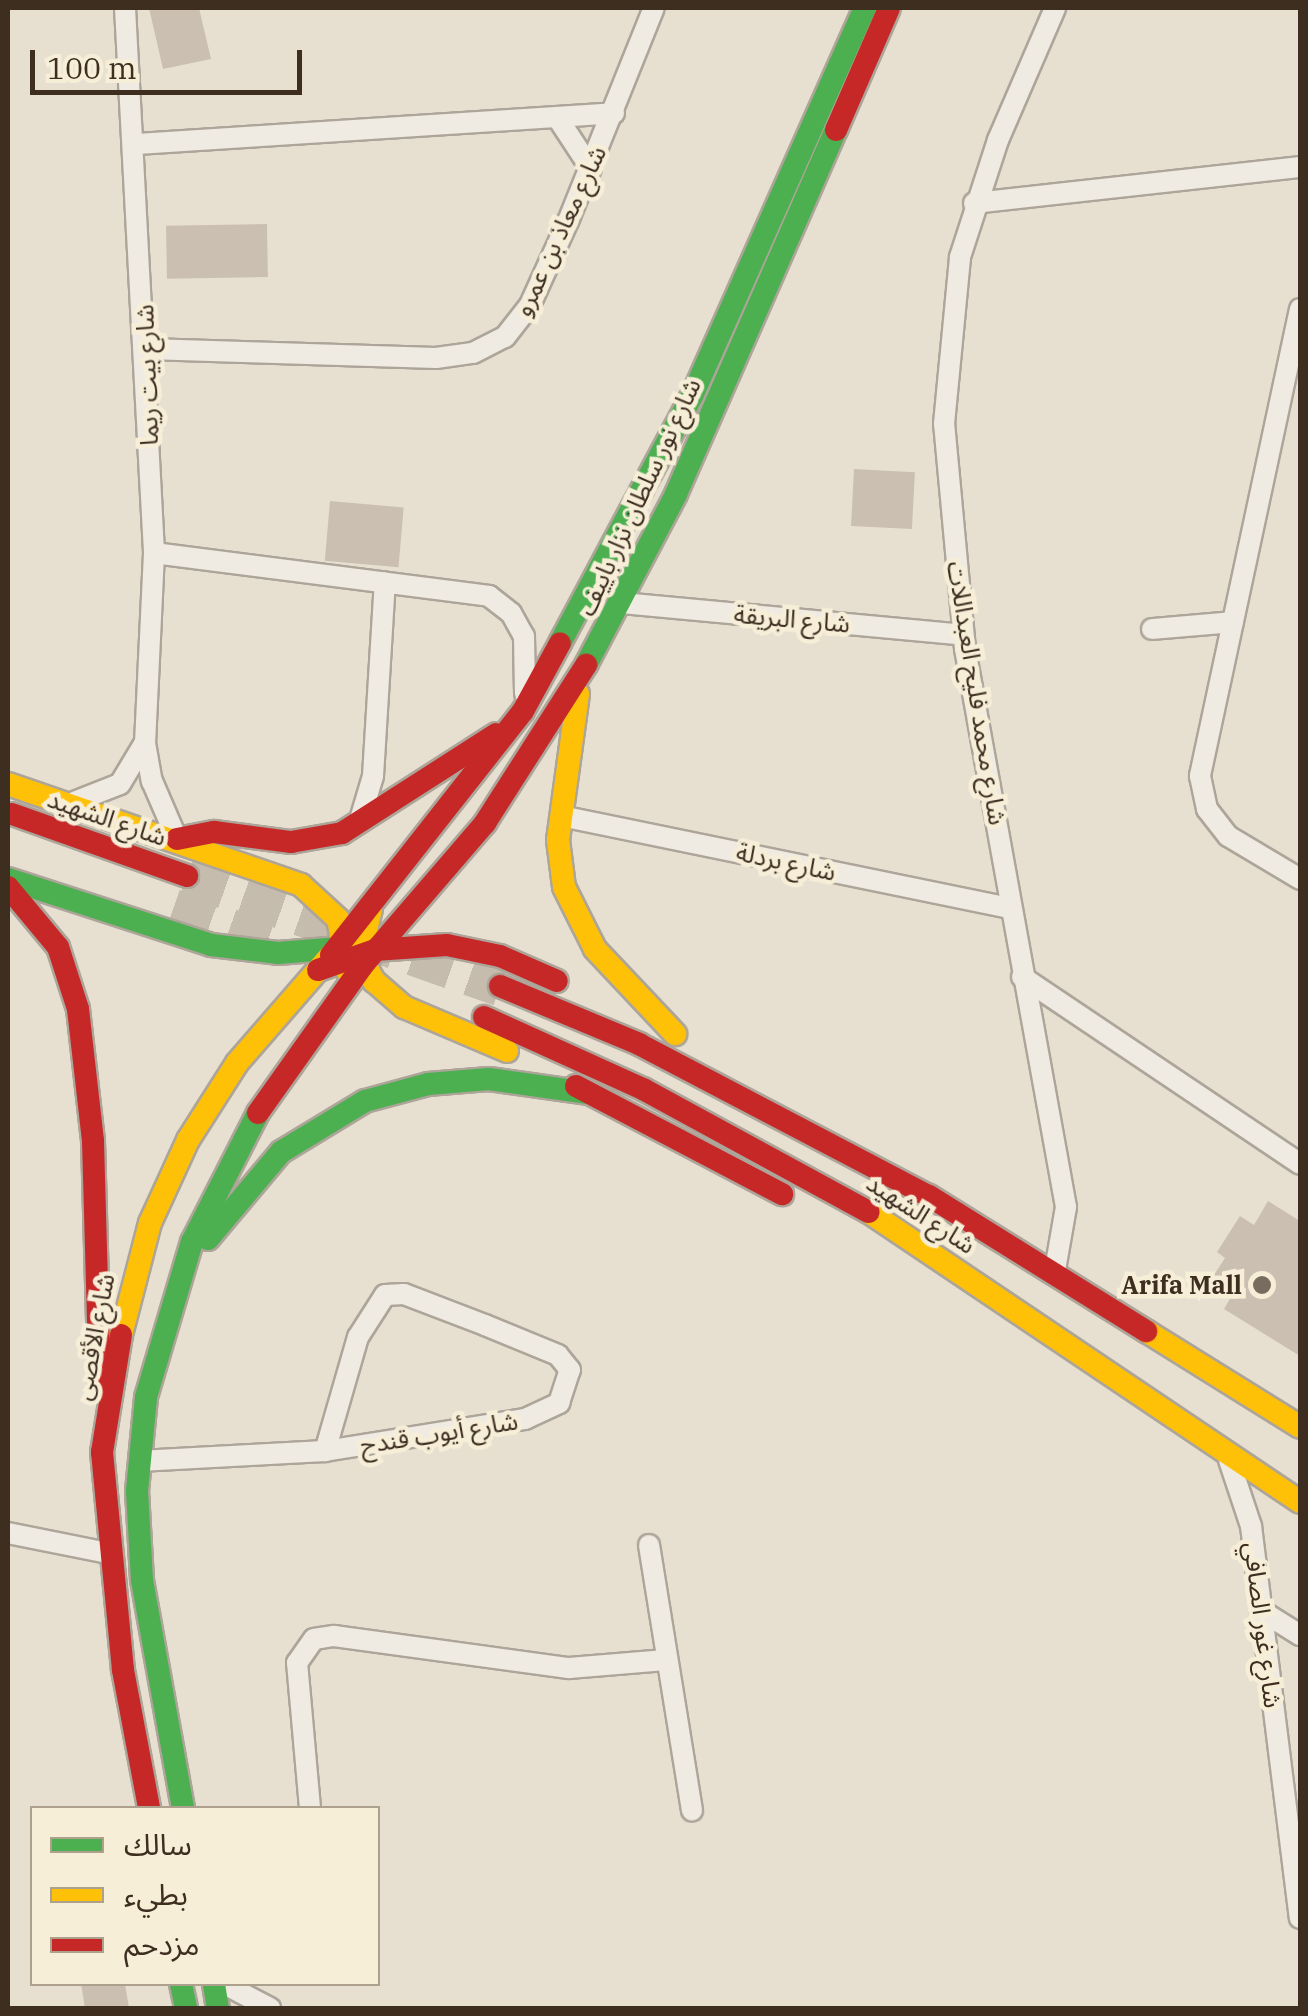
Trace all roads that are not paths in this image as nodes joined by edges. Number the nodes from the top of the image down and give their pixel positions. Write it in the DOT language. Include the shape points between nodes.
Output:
graph roads {
  1 [pos="125,8"];
  2 [pos="654,8"];
  3 [pos="865,8"];
  4 [pos="889,8"];
  5 [pos="1055,8"];
  6 [pos="614,113"];
  7 [pos="557,116"];
  8 [pos="137,144"];
  9 [pos="1300,167"];
  10 [pos="591,169"];
  11 [pos="974,203"];
  12 [pos="1300,309"];
  13 [pos="147,349"];
  14 [pos="154,553"];
  15 [pos="385,582"];
  16 [pos="621,603"];
  17 [pos="1233,622"];
  18 [pos="1152,628"];
  19 [pos="963,634"];
  20 [pos="580,678"];
  21 [pos="519,716"];
  22 [pos="145,742"];
  23 [pos="8,784"];
  24 [pos="66,804"];
  25 [pos="8,812"];
  26 [pos="562,816"];
  27 [pos="357,826"];
  28 [pos="177,839"];
  29 [pos="8,855"];
  30 [pos="188,876"];
  31 [pos="8,878"];
  32 [pos="1300,879"];
  33 [pos="8,886"];
  34 [pos="1010,908"];
  35 [pos="173,909"];
  36 [pos="354,951"];
  37 [pos="1022,977"];
  38 [pos="500,986"];
  39 [pos="484,1017"];
  40 [pos="675,1034"];
  41 [pos="701,1046"];
  42 [pos="589,1093"];
  43 [pos="809,1104"];
  44 [pos="1300,1164"];
  45 [pos="929,1196"];
  46 [pos="1055,1270"];
  47 [pos="177,1287"];
  48 [pos="992,1294"];
  49 [pos="1300,1427"];
  50 [pos="104,1431"];
  51 [pos="325,1452"];
  52 [pos="1226,1454"];
  53 [pos="139,1461"];
  54 [pos="1300,1502"];
  55 [pos="8,1533"];
  56 [pos="649,1545"];
  57 [pos="108,1553"];
  58 [pos="1260,1610"];
  59 [pos="1300,1636"];
  60 [pos="666,1660"];
  61 [pos="1293,1804"];
  62 [pos="149,1806"];
  63 [pos="183,1806"];
  64 [pos="310,1806"];
  65 [pos="692,1811"];
  66 [pos="1300,1918"];
  67 [pos="229,1986"];
  68 [pos="260,1998"];
  1 -- 8 [label="street, شارع بيت ريما"];
  2 -- 6 [label="street, شارع معاذ بن عمرو"];
  3 -- 21 [label="main road, شارع نور سلطان نزار باييف" via="694,394"];
  4 -- 16 [label="main road, شارع نور سلطان نزار باييف" via="676,494"];
  5 -- 11 [label="street, شارع محمد فليح العبداللات"];
  6 -- 7 [label="street"];
  6 -- 10 [label="street, شارع معاذ بن عمرو"];
  7 -- 8 [label="street"];
  7 -- 10 [label="street"];
  8 -- 13 [label="street, شارع بيت ريما"];
  9 -- 11 [label="street"];
  10 -- 13 [label="street, شارع معاذ بن عمرو" via="524,315 504,337 473,353 436,358"];
  11 -- 19 [label="street, شارع محمد فليح العبداللات" via="944,368 946,479"];
  12 -- 17 [label="street"];
  13 -- 14 [label="street, شارع بيت ريما"];
  14 -- 15 [label="street"];
  14 -- 22 [label="street, شارع بيت ريما"];
  15 -- 21 [label="street" via="501,603 528,648"];
  15 -- 27 [label="street" via="372,776"];
  16 -- 19 [label="street, شارع البريقة"];
  16 -- 20 [label="main road, شارع نور سلطان نزار باييف"];
  17 -- 18 [label="street"];
  17 -- 32 [label="street" via="1202,793 1228,836"];
  19 -- 34 [label="street, شارع محمد فليح العبداللات"];
  20 -- 26 [label="main road"];
  20 -- 36 [label="main road, شارع نور سلطان نزار باييف" via="512,788 394,928"];
  21 -- 27 [label="main road"];
  21 -- 36 [label="main road, شارع نور سلطان نزار باييف" via="371,909"];
  22 -- 24 [label="street, شارع بيت ريما" via="120,784"];
  22 -- 28 [label="street, شارع بيت ريما" via="152,781"];
  23 -- 24 [label="main road"];
  24 -- 28 [label="main road"];
  25 -- 30 [label="main road, شارع الشهيد"];
  26 -- 34 [label="street, شارع بردلة"];
  26 -- 40 [label="main road" via="562,875 582,930"];
  27 -- 28 [label="main road" via="309,841 214,832"];
  28 -- 36 [label="main road" via="301,885 331,909"];
  29 -- 35 [label="main road"];
  31 -- 36 [label="main road" via="211,945 261,953"];
  33 -- 50 [label="main road" via="58,947 78,1008 94,1141"];
  34 -- 37 [label="street, شارع محمد فليح العبداللات"];
  36 -- 40 [label="main road" via="474,949"];
  36 -- 42 [label="main road" via="404,1007"];
  36 -- 47 [label="main road" via="346,986 255,1114 211,1198"];
  36 -- 50 [label="main road, شارع الأقصى" via="318,970 238,1063 168,1180 136,1266"];
  37 -- 44 [label="street"];
  37 -- 46 [label="street, شارع محمد فليح العبداللات" via="1066,1207"];
  38 -- 45 [label="main road, شارع الشهيد" via="671,1060"];
  39 -- 48 [label="main road, شارع الشهيد" via="642,1089 833,1190"];
  40 -- 41 [label="main road"];
  42 -- 47 [label="main road" via="489,1079 428,1084 365,1101 308,1133 261,1172"];
  42 -- 48 [label="main road" via="898,1256"];
  43 -- 45 [label="main road" via="886,1150"];
  45 -- 46 [label="main road, شارع الشهيد"];
  46 -- 49 [label="main road, شارع الشهيد"];
  47 -- 53 [label="main road" via="146,1397"];
  48 -- 52 [label="main road, شارع الشهيد"];
  50 -- 57 [label="main road, شارع الأقصى"];
  51 -- 51 [label="street, شارع أيوب قندح" via="358,1337 385,1295 404,1294 558,1355 570,1370 570,1385 545,1413"];
  51 -- 53 [label="street, شارع أيوب قندح"];
  52 -- 54 [label="main road, شارع الشهيد"];
  52 -- 58 [label="street, شارع غور الصافي" via="1248,1511"];
  53 -- 63 [label="main road" via="142,1580"];
  55 -- 57 [label="street"];
  56 -- 60 [label="street"];
  57 -- 62 [label="main road, شارع الأقصى"];
  58 -- 59 [label="street"];
  58 -- 61 [label="street, شارع غور الصافي"];
  60 -- 64 [label="street" via="584,1669 334,1636 314,1639 297,1663"];
  60 -- 65 [label="street"];
  61 -- 66 [label="street, شارع غور الصافي"];
  67 -- 68 [label="street"];
}
